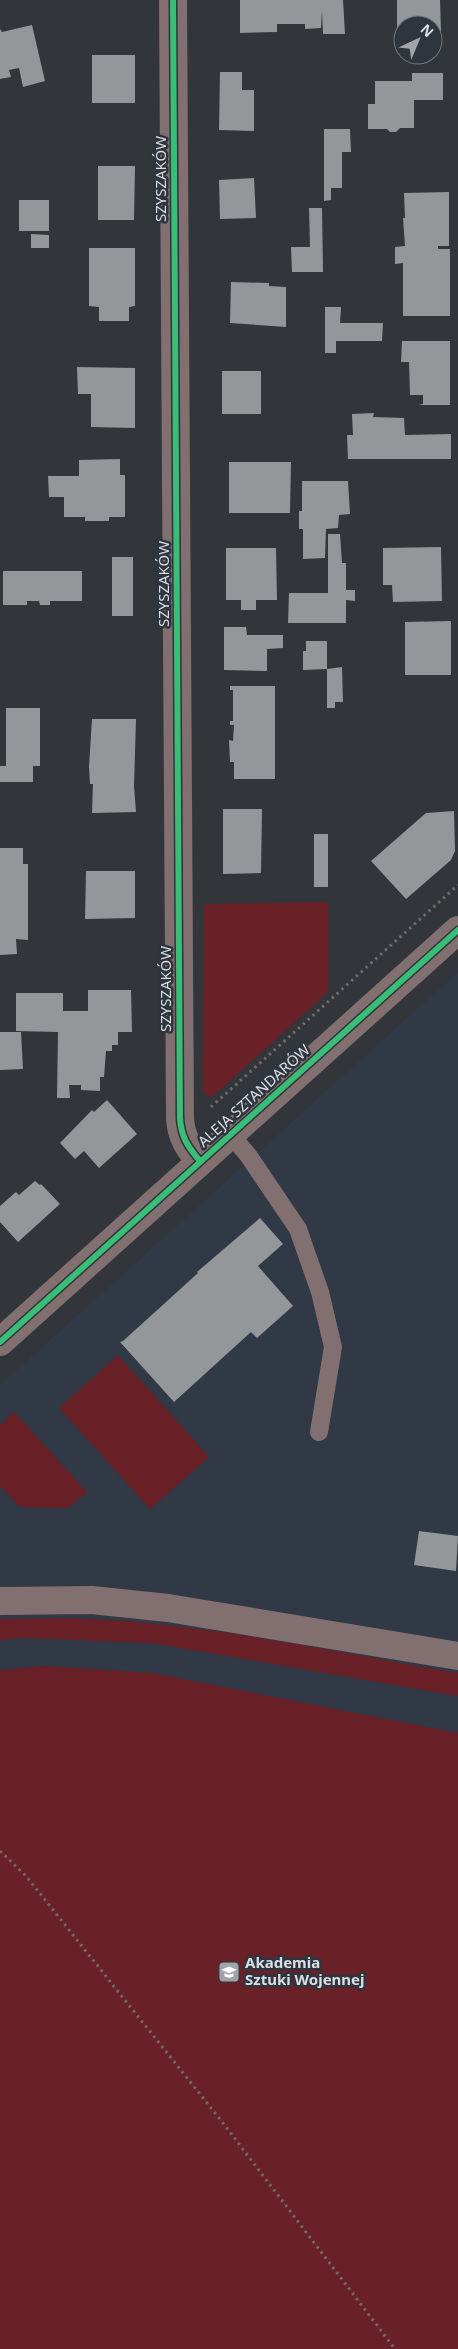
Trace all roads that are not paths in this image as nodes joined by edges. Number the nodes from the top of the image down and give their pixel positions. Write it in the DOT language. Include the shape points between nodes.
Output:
graph roads {
  1 [pos="173,0"];
  2 [pos="458,930"];
  3 [pos="230,1134"];
  4 [pos="200,1161"];
  5 [pos="0,1342"];
  6 [pos="319,1432"];
  7 [pos="0,1600"];
  8 [pos="458,1656"];
  1 -- 4 [label="street, SZYSZAKÓW" via="180,1118 181,1133 188,1148"];
  2 -- 3 [label="street, ALEJA SZTANDARÓW"];
  3 -- 4 [label="street, ALEJA SZTANDARÓW"];
  3 -- 6 [label="lane" via="298,1229 320,1292 333,1347"];
  4 -- 5 [label="street, ALEJA SZTANDARÓW"];
  7 -- 8 [label="street" via="92,1600 168,1608"];
}
